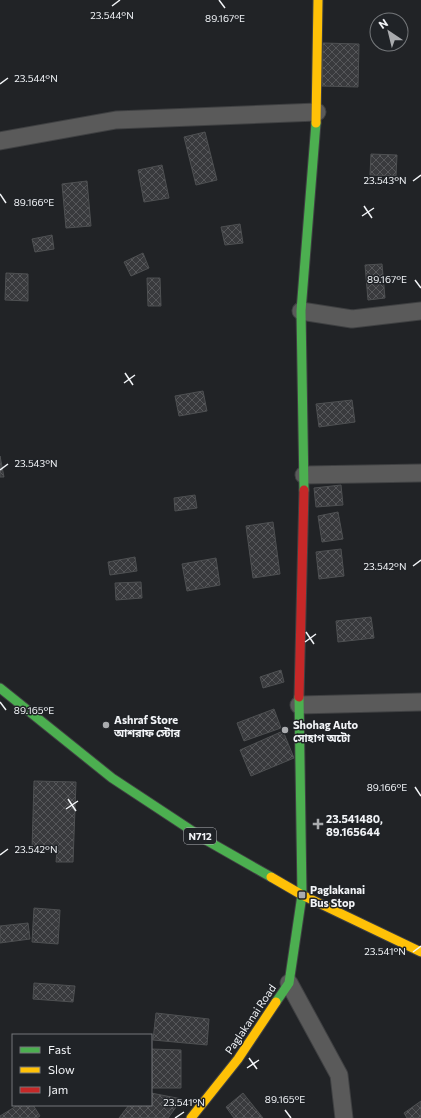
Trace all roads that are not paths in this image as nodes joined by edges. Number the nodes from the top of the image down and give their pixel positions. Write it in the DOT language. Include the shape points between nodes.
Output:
graph roads {
  1 [pos="318,0"];
  2 [pos="317,112"];
  3 [pos="0,141"];
  4 [pos="301,311"];
  5 [pos="421,311"];
  6 [pos="421,473"];
  7 [pos="304,475"];
  8 [pos="0,688"];
  9 [pos="421,702"];
  10 [pos="299,705"];
  11 [pos="302,895"];
  12 [pos="421,952"];
  13 [pos="289,983"];
  14 [pos="191,1118"];
  15 [pos="344,1118"];
  1 -- 2 [label="main road, Paglakanai Road"];
  2 -- 3 [label="street" via="116,120"];
  2 -- 4 [label="main road, Paglakanai Road"];
  4 -- 5 [label="street" via="352,319"];
  4 -- 7 [label="main road, Paglakanai Road"];
  6 -- 7 [label="street"];
  7 -- 10 [label="main road, Paglakanai Road"];
  8 -- 11 [label="main road, N712" via="112,778 206,840"];
  9 -- 10 [label="street"];
  10 -- 11 [label="main road, Paglakanai Road"];
  11 -- 12 [label="main road, N712"];
  11 -- 13 [label="main road, Paglakanai Road"];
  13 -- 14 [label="main road, Paglakanai Road" via="238,1059"];
  13 -- 15 [label="street" via="339,1075"];
}
